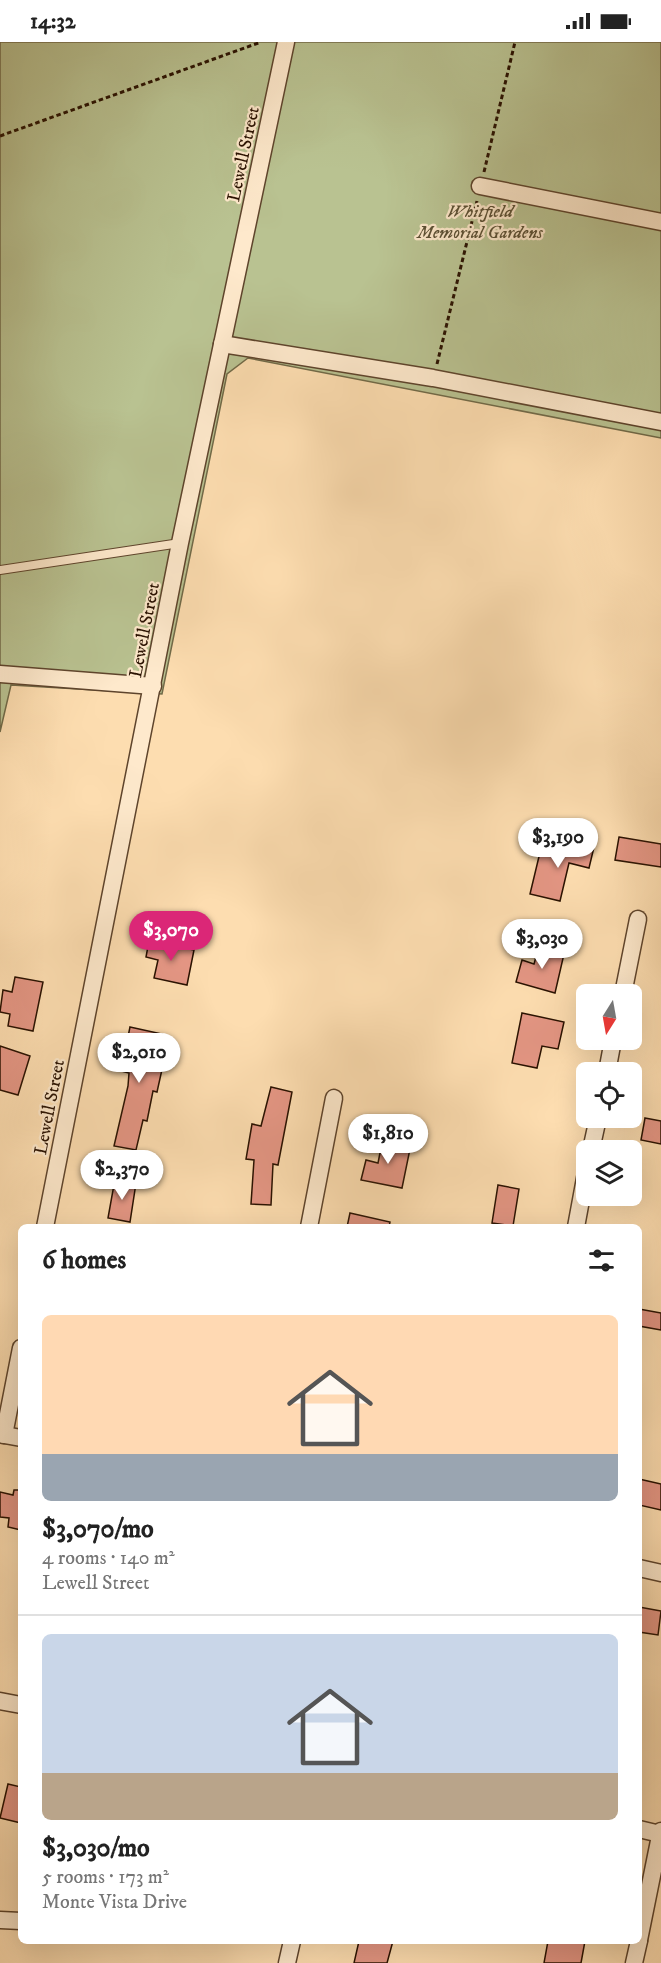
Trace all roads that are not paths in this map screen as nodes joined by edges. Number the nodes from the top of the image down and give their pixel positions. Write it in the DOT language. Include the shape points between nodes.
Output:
graph roads {
  1 [pos="286,42"];
  2 [pos="480,186"];
  3 [pos="661,222"];
  4 [pos="222,344"];
  5 [pos="661,422"];
  6 [pos="180,543"];
  7 [pos="0,570"];
  8 [pos="0,675"];
  9 [pos="153,686"];
  10 [pos="638,919"];
  11 [pos="624,984"];
  12 [pos="334,1098"];
  13 [pos="580,1206"];
  14 [pos="46,1224"];
  15 [pos="310,1224"];
  16 [pos="577,1224"];
  17 [pos="18,1362"];
  18 [pos="2,1435"];
  19 [pos="18,1438"];
  20 [pos="642,1569"];
  21 [pos="661,1573"];
  22 [pos="0,1701"];
  23 [pos="18,1704"];
  24 [pos="642,1829"];
  25 [pos="661,1832"];
  26 [pos="0,1920"];
  27 [pos="18,1922"];
  28 [pos="642,1925"];
  29 [pos="291,1944"];
  30 [pos="638,1944"];
  31 [pos="287,1963"];
  32 [pos="634,1963"];
  1 -- 4 [label="street, Lewell Street"];
  2 -- 3 [label="street"];
  4 -- 5 [label="street" via="433,378"];
  4 -- 6 [label="street, Lewell Street"];
  6 -- 7 [label="lane"];
  6 -- 9 [label="street, Lewell Street"];
  8 -- 9 [label="street"];
  9 -- 14 [label="street, Lewell Street"];
  10 -- 11 [label="street"];
  12 -- 15 [label="street"];
  13 -- 16 [label="street"];
  17 -- 18 [label="street"];
  18 -- 19 [label="street"];
  20 -- 21 [label="street"];
  22 -- 23 [label="street"];
  24 -- 25 [label="street"];
  25 -- 28 [label="street"];
  26 -- 27 [label="street"];
  29 -- 31 [label="street"];
  30 -- 32 [label="street"];
}
